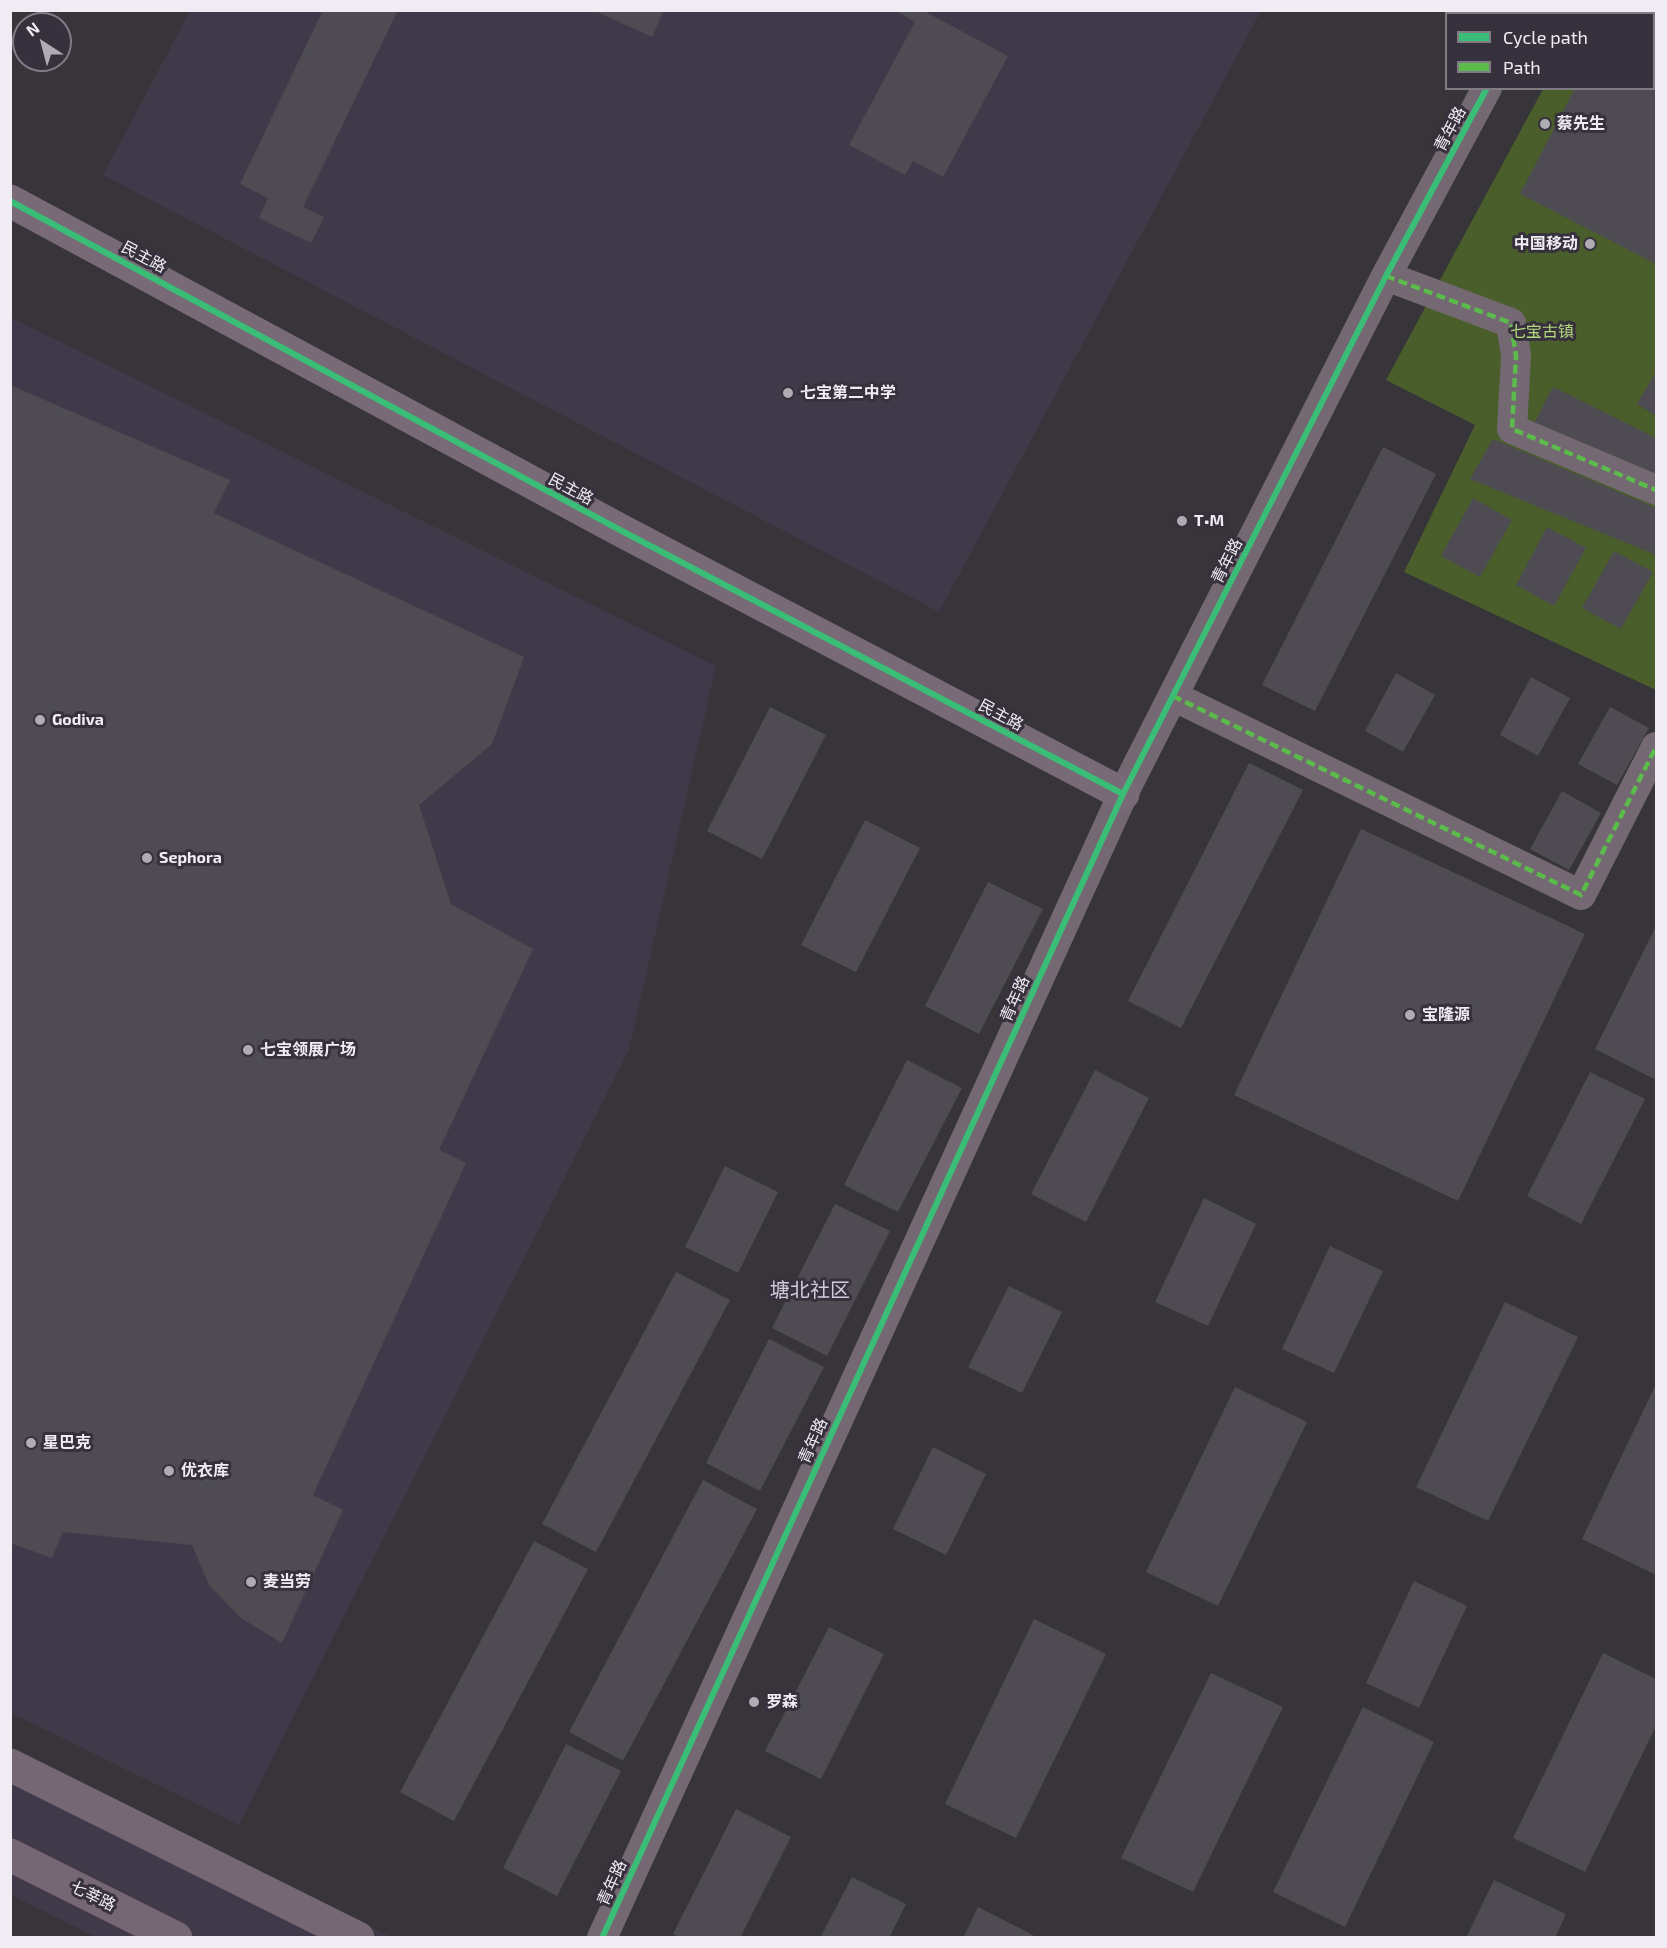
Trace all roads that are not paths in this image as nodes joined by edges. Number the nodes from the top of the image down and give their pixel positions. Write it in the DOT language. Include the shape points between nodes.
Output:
graph roads {
  1 [pos="1486,90"];
  2 [pos="10,201"];
  3 [pos="1386,276"];
  4 [pos="1656,490"];
  5 [pos="1173,696"];
  6 [pos="1656,747"];
  7 [pos="1123,794"];
  8 [pos="10,1765"];
  9 [pos="10,1855"];
  10 [pos="176,1938"];
  11 [pos="358,1938"];
  12 [pos="602,1938"];
  1 -- 3 [label="street, 青年路"];
  2 -- 7 [label="street, 民主路" via="620,530"];
  3 -- 4 [label="street" via="1511,323 1516,356 1512,429"];
  3 -- 5 [label="street, 青年路"];
  5 -- 6 [label="street" via="1581,895"];
  5 -- 7 [label="street, 青年路"];
  7 -- 12 [label="street, 青年路"];
  8 -- 11 [label="main road"];
  9 -- 10 [label="main road, 七莘路"];
}
